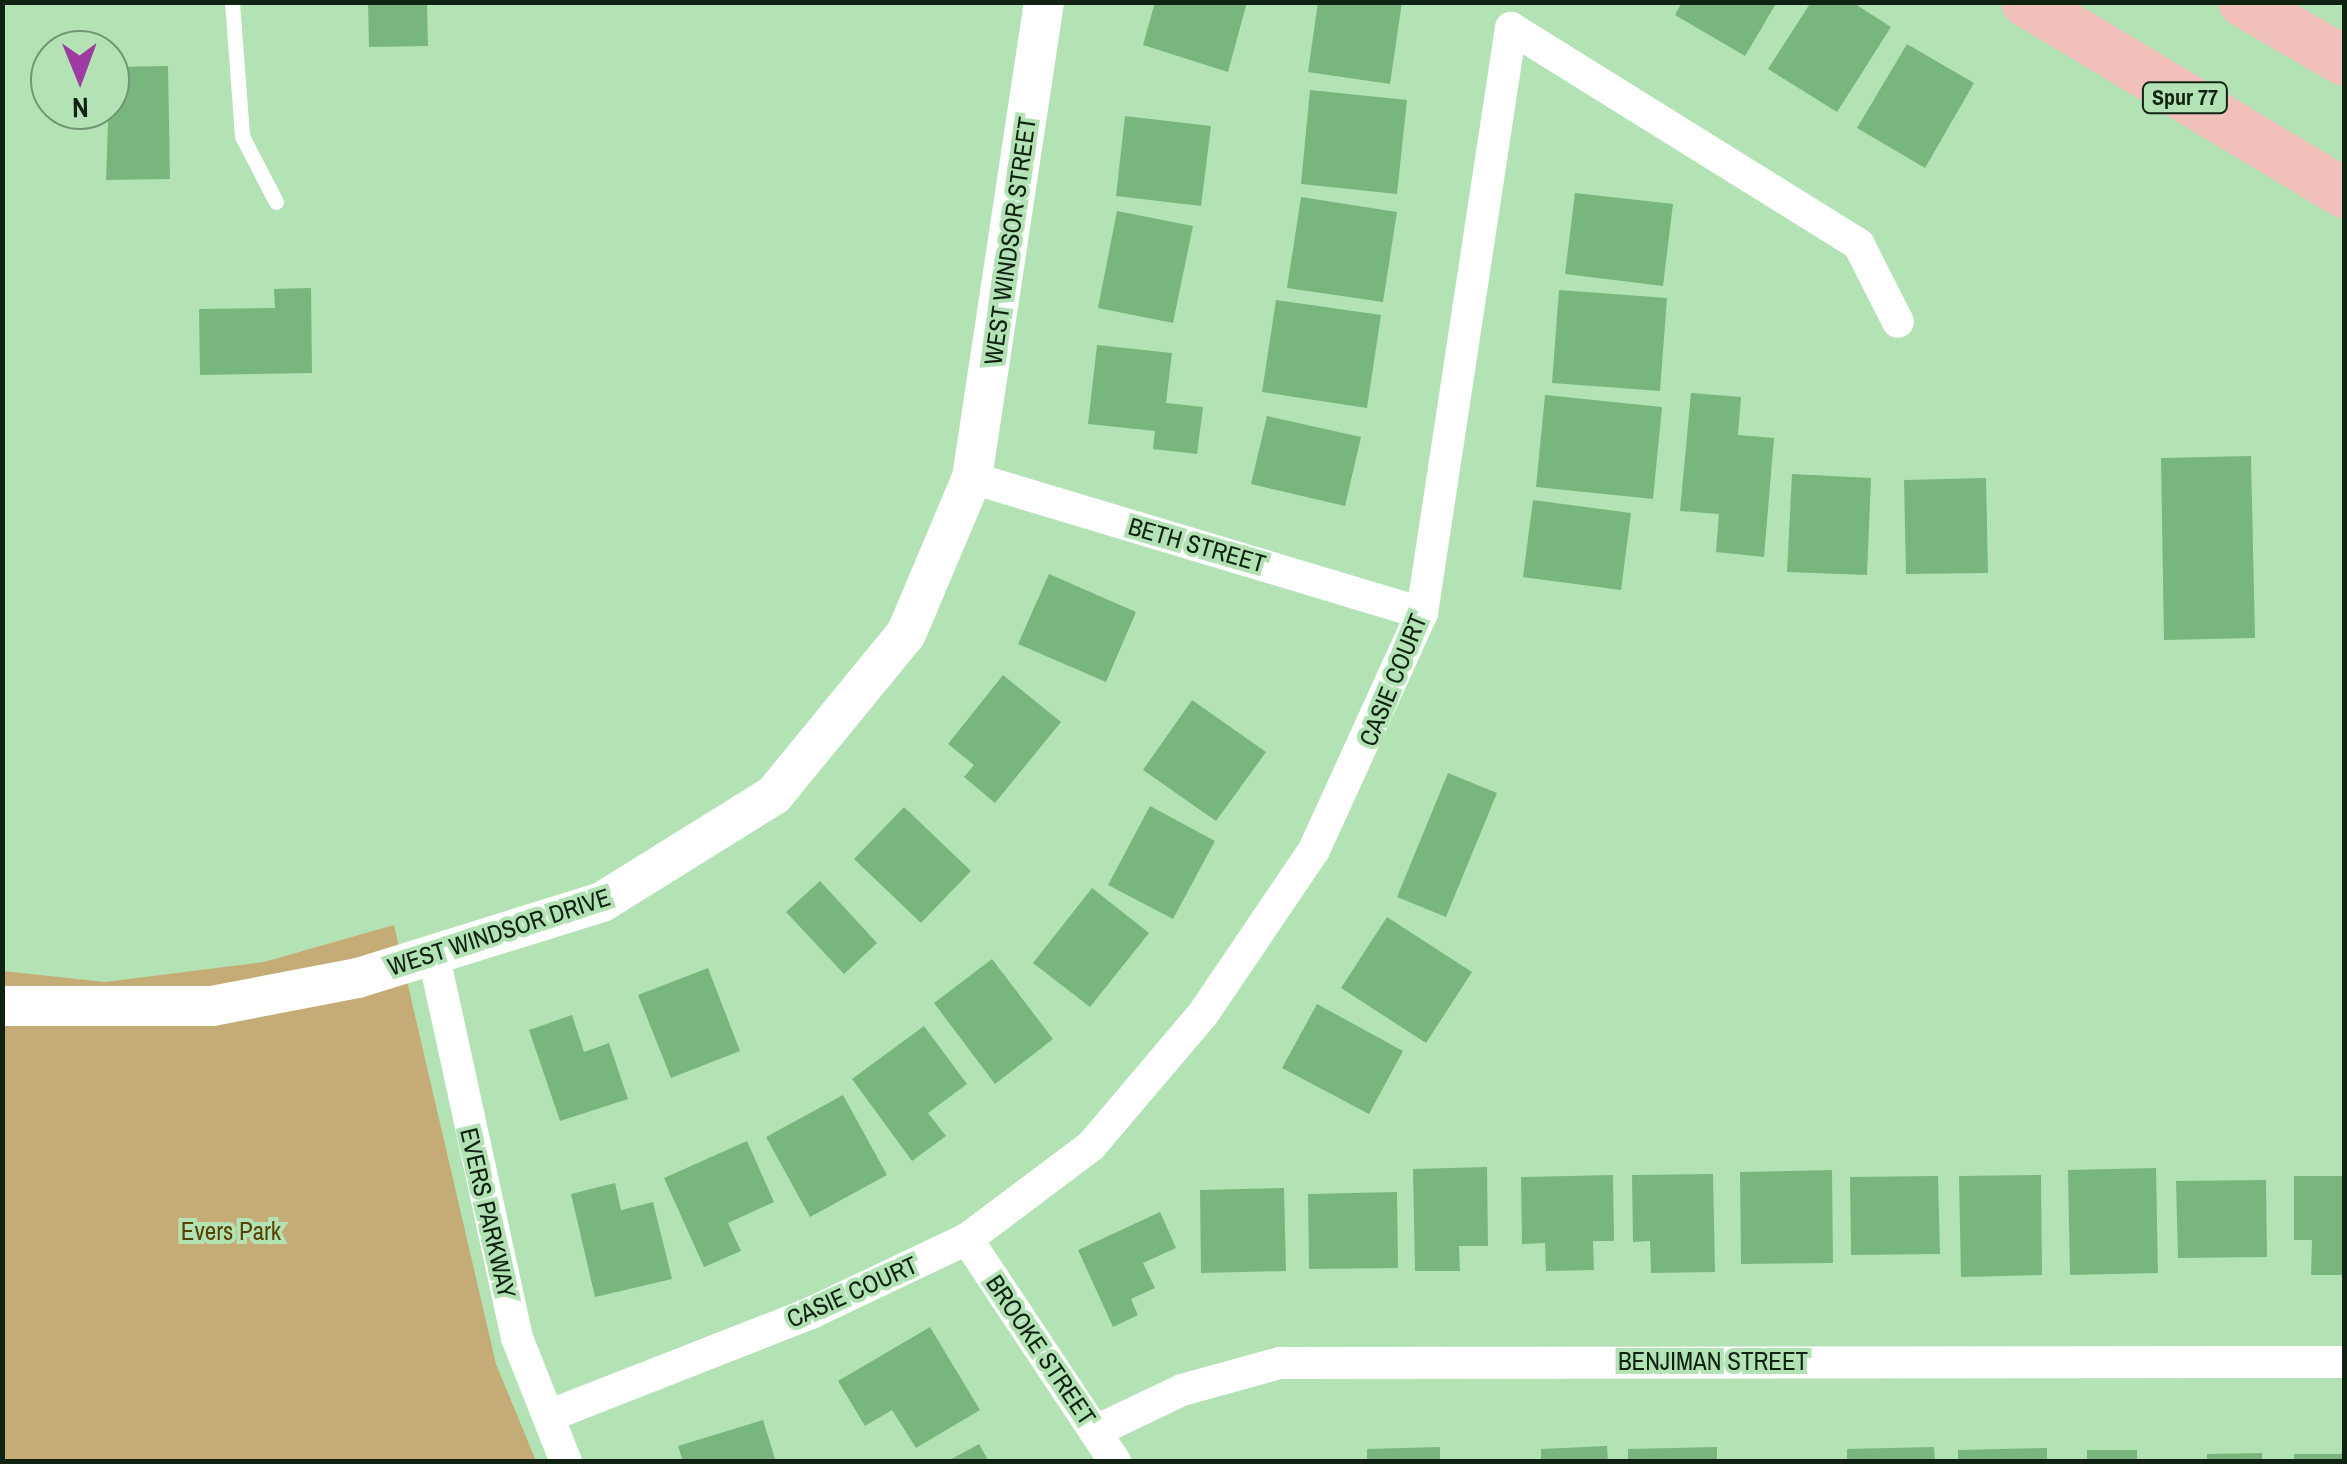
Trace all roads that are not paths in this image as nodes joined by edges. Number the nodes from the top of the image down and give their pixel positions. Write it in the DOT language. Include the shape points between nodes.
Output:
graph roads {
  1 [pos="232,2"];
  2 [pos="1044,2"];
  3 [pos="2026,2"];
  4 [pos="2244,2"];
  5 [pos="2344,61"];
  6 [pos="2344,194"];
  7 [pos="276,202"];
  8 [pos="1898,322"];
  9 [pos="972,478"];
  10 [pos="1422,613"];
  11 [pos="434,957"];
  12 [pos="2,1006"];
  13 [pos="967,1239"];
  14 [pos="2344,1362"];
  15 [pos="551,1415"];
  16 [pos="1096,1431"];
  17 [pos="566,1462"];
  18 [pos="1115,1462"];
  1 -- 7 [label="lane" via="242,136"];
  2 -- 9 [label="street, WEST WINDSOR STREET"];
  3 -- 6 [label="main road, Spur 77"];
  4 -- 5 [label="main road"];
  8 -- 10 [label="street, CASIE COURT" via="1859,245 1510,28"];
  9 -- 10 [label="street, BETH STREET"];
  9 -- 11 [label="street, WEST WINDSOR DRIVE" via="906,634 774,796 602,902"];
  10 -- 13 [label="street, CASIE COURT" via="1314,850 1203,1014 1091,1146"];
  11 -- 12 [label="street, WEST WINDSOR DRIVE" via="212,1006"];
  11 -- 15 [label="street, EVERS PARKWAY" via="517,1338"];
  13 -- 15 [label="street, CASIE COURT" via="810,1313"];
  13 -- 16 [label="street, BROOKE STREET"];
  14 -- 16 [label="street, BENJIMAN STREET" via="1280,1363 1182,1390"];
  15 -- 17 [label="street, EVERS PARKWAY"];
  16 -- 18 [label="street, BROOKE STREET"];
}
